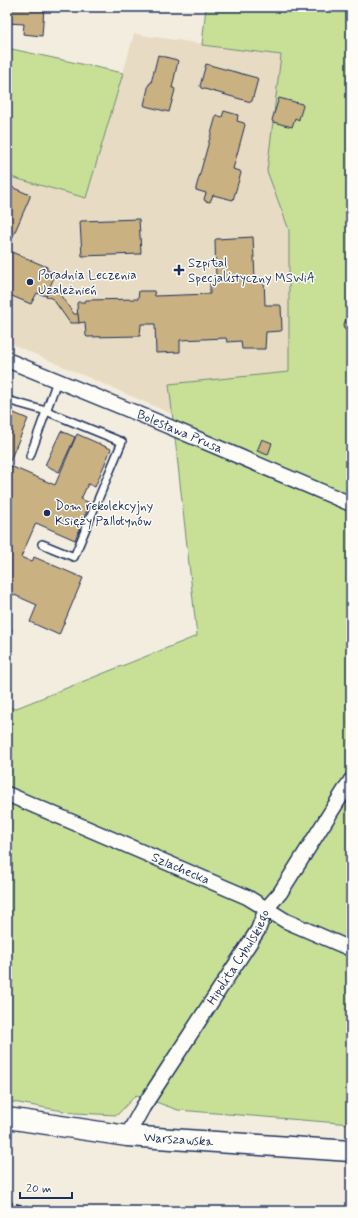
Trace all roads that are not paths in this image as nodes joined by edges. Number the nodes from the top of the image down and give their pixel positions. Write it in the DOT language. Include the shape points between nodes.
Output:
graph roads {
  1 [pos="7,360"];
  2 [pos="57,380"];
  3 [pos="7,400"];
  4 [pos="46,411"];
  5 [pos="30,456"];
  6 [pos="351,504"];
  7 [pos="42,544"];
  8 [pos="351,780"];
  9 [pos="7,794"];
  10 [pos="266,909"];
  11 [pos="351,949"];
  12 [pos="7,1118"];
  13 [pos="127,1136"];
  14 [pos="351,1151"];
  1 -- 2 [label="street, Bolesława Prusa"];
  2 -- 4 [label="lane"];
  2 -- 6 [label="street, Bolesława Prusa"];
  3 -- 4 [label="lane"];
  4 -- 5 [label="lane"];
  4 -- 7 [label="lane" via="122,442 74,557"];
  8 -- 10 [label="street, Hipolita Cybulskiego" via="280,893"];
  9 -- 10 [label="street, Szlachecka" via="247,897"];
  10 -- 11 [label="street, Szlachecka" via="286,921"];
  10 -- 13 [label="street, Hipolita Cybulskiego" via="258,930"];
  12 -- 13 [label="street, Warszawska"];
  13 -- 14 [label="street, Warszawska"];
}
